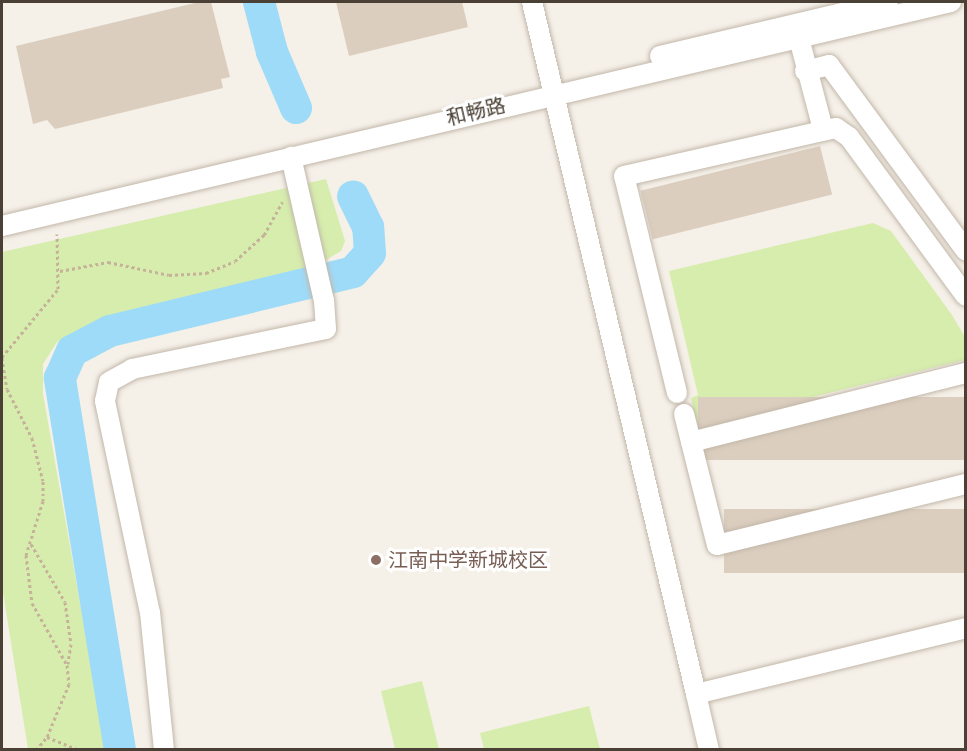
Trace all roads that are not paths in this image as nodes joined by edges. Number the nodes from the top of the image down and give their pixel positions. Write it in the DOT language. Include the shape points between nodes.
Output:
graph roads {
  1 [pos="532,2"];
  2 [pos="888,2"];
  3 [pos="951,2"];
  4 [pos="796,30"];
  5 [pos="805,71"];
  6 [pos="553,88"];
  7 [pos="823,129"];
  8 [pos="293,166"];
  9 [pos="2,215"];
  10 [pos="2,226"];
  11 [pos="966,251"];
  12 [pos="966,296"];
  13 [pos="966,373"];
  14 [pos="677,393"];
  15 [pos="684,414"];
  16 [pos="691,442"];
  17 [pos="966,484"];
  18 [pos="966,628"];
  19 [pos="696,694"];
  20 [pos="164,750"];
  21 [pos="709,750"];
  1 -- 6 [label="street"];
  2 -- 4 [label="street, 和畅路"];
  3 -- 4 [label="street, 和畅路"];
  4 -- 5 [label="street"];
  4 -- 6 [label="street, 和畅路"];
  5 -- 7 [label="street"];
  5 -- 11 [label="street" via="829,65"];
  6 -- 8 [label="street, 和畅路"];
  6 -- 9 [label="street, 和畅路"];
  6 -- 19 [label="street"];
  7 -- 12 [label="street" via="836,128 849,137"];
  7 -- 14 [label="street" via="624,176"];
  8 -- 10 [label="street, 和畅路"];
  8 -- 20 [label="street" via="324,301 326,329 132,369 109,382 106,410 150,613"];
  13 -- 16 [label="street"];
  15 -- 16 [label="street"];
  16 -- 17 [label="street" via="717,545"];
  18 -- 19 [label="street"];
  19 -- 21 [label="street"];
}
